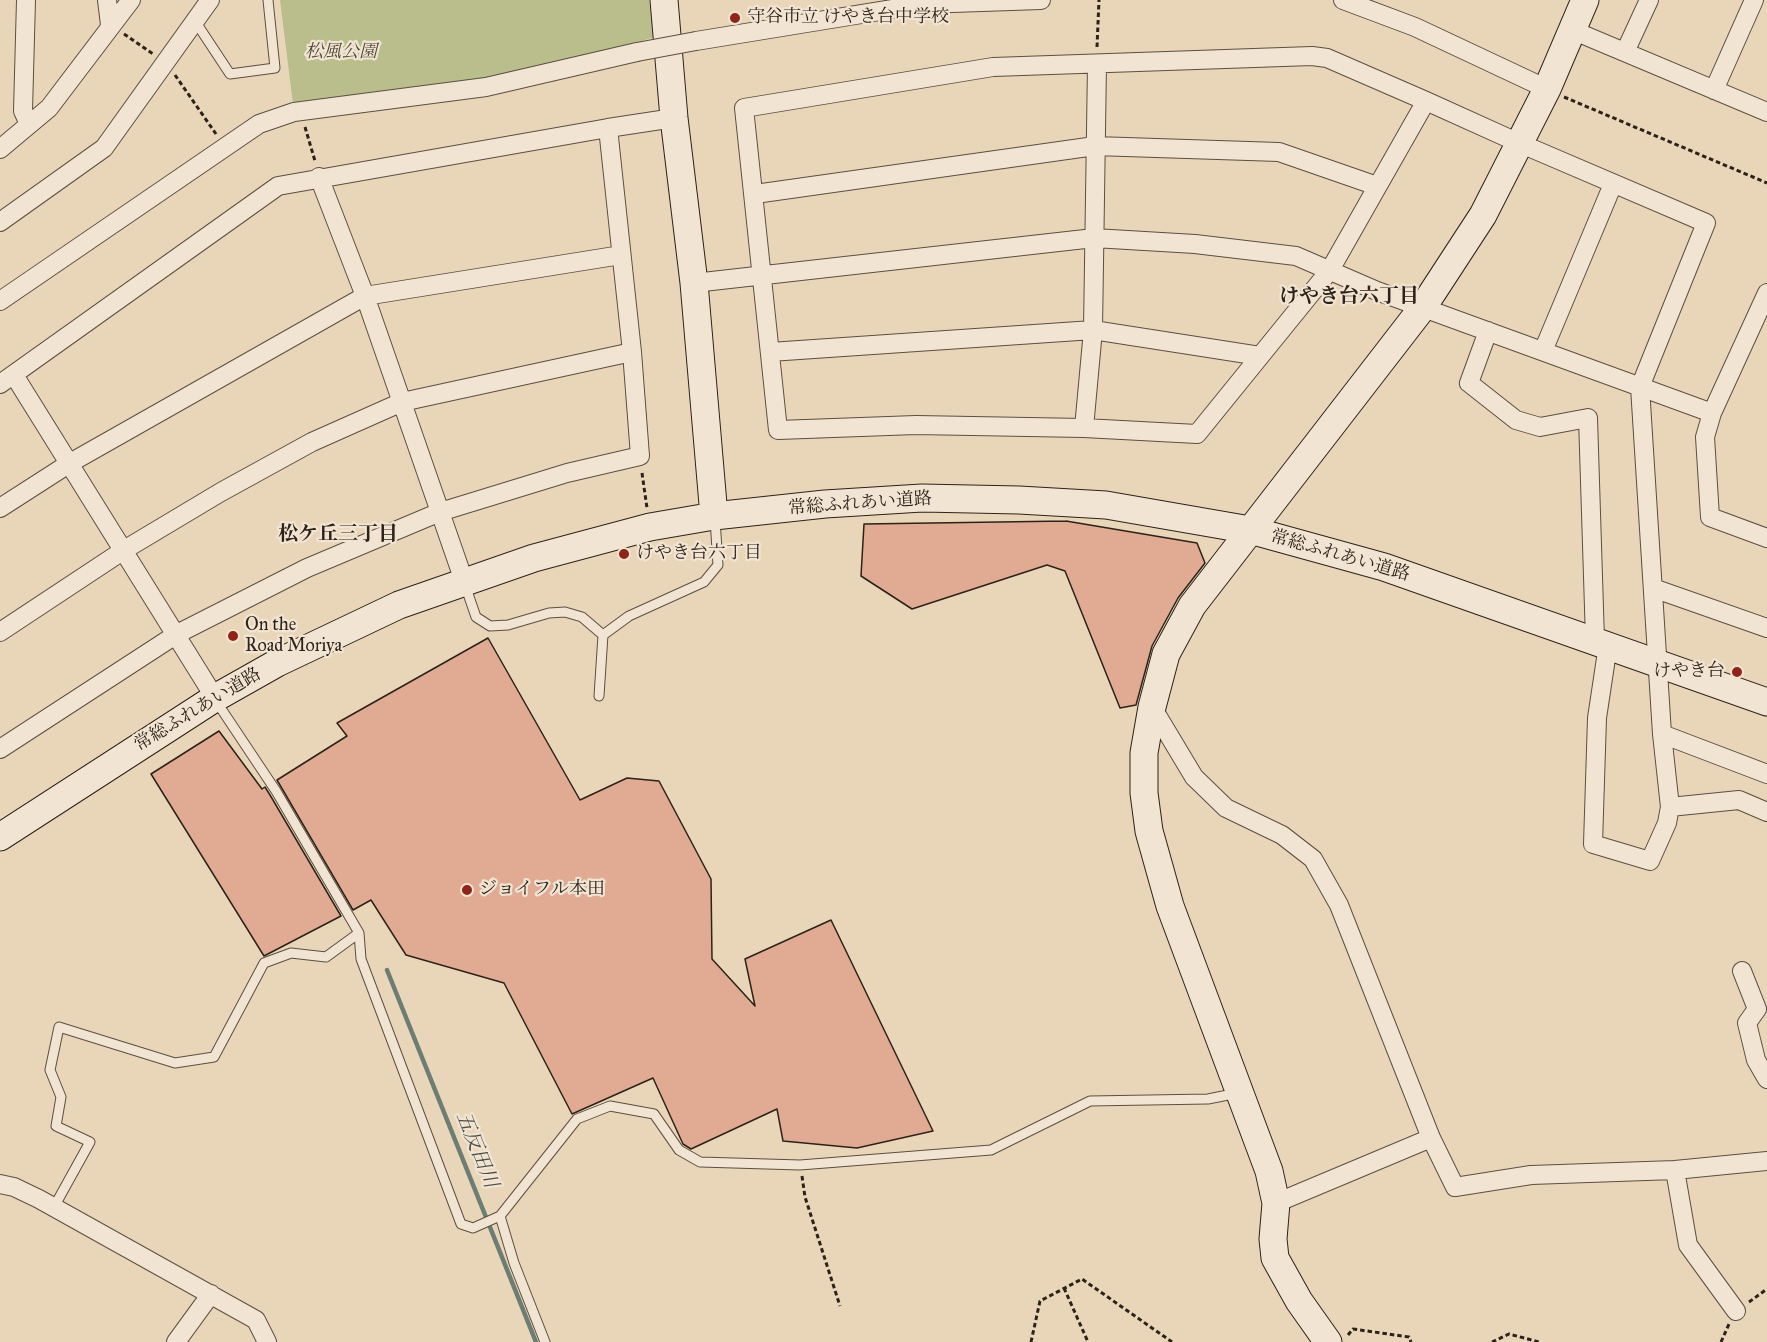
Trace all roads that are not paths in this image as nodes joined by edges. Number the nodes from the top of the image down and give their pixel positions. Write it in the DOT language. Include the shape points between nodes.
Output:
graph roads {
  1 [pos="26,0"];
  2 [pos="107,0"];
  3 [pos="131,0"];
  4 [pos="210,0"];
  5 [pos="268,0"];
  6 [pos="664,0"];
  7 [pos="1041,0"];
  8 [pos="1343,0"];
  9 [pos="1585,0"];
  10 [pos="1649,0"];
  11 [pos="1754,0"];
  12 [pos="195,21"];
  13 [pos="110,25"];
  14 [pos="1572,30"];
  15 [pos="1626,52"];
  16 [pos="1097,64"];
  17 [pos="1547,89"];
  18 [pos="1714,90"];
  19 [pos="1426,100"];
  20 [pos="1767,112"];
  21 [pos="674,118"];
  22 [pos="29,124"];
  23 [pos="608,128"];
  24 [pos="1519,143"];
  25 [pos="1095,147"];
  26 [pos="0,149"];
  27 [pos="319,177"];
  28 [pos="1613,184"];
  29 [pos="1377,186"];
  30 [pos="755,194"];
  31 [pos="0,222"];
  32 [pos="1094,238"];
  33 [pos="621,255"];
  34 [pos="1330,270"];
  35 [pos="762,276"];
  36 [pos="694,283"];
  37 [pos="1767,293"];
  38 [pos="365,296"];
  39 [pos="0,301"];
  40 [pos="1423,307"];
  41 [pos="1093,330"];
  42 [pos="1488,331"];
  43 [pos="1543,351"];
  44 [pos="632,352"];
  45 [pos="770,352"];
  46 [pos="1260,357"];
  47 [pos="7,380"];
  48 [pos="1640,387"];
  49 [pos="402,402"];
  50 [pos="1712,413"];
  51 [pos="1084,428"];
  52 [pos="70,463"];
  53 [pos="0,508"];
  54 [pos="440,512"];
  55 [pos="714,516"];
  56 [pos="1250,530"];
  57 [pos="1766,533"];
  58 [pos="124,550"];
  59 [pos="464,580"];
  60 [pos="1653,588"];
  61 [pos="1767,628"];
  62 [pos="0,632"];
  63 [pos="177,634"];
  64 [pos="603,635"];
  65 [pos="1602,642"];
  66 [pos="1659,663"];
  67 [pos="599,696"];
  68 [pos="215,698"];
  69 [pos="1767,702"];
  70 [pos="1152,706"];
  71 [pos="1662,734"];
  72 [pos="0,749"];
  73 [pos="1767,774"];
  74 [pos="1670,807"];
  75 [pos="1767,812"];
  76 [pos="0,837"];
  77 [pos="359,933"];
  78 [pos="1742,971"];
  79 [pos="1767,1079"];
  80 [pos="1240,1092"];
  81 [pos="1431,1138"];
  82 [pos="1767,1161"];
  83 [pos="1675,1170"];
  84 [pos="0,1184"];
  85 [pos="1276,1203"];
  86 [pos="54,1207"];
  87 [pos="500,1216"];
  88 [pos="211,1294"];
  89 [pos="1736,1311"];
  90 [pos="176,1342"];
  91 [pos="267,1342"];
  92 [pos="545,1342"];
  93 [pos="1328,1342"];
  1 -- 22 [label="street" via="23,111"];
  2 -- 13 [label="street"];
  3 -- 13 [label="street"];
  4 -- 12 [label="street"];
  5 -- 12 [label="lane" via="275,68 230,74"];
  6 -- 21 [label="street"];
  7 -- 39 [label="street, bridge" via="923,4 637,52 486,87 300,111 259,124"];
  8 -- 17 [label="street" via="1415,27"];
  9 -- 14 [label="street"];
  10 -- 15 [label="street"];
  11 -- 18 [label="street"];
  12 -- 31 [label="street" via="104,148"];
  13 -- 22 [label="street" via="50,108"];
  14 -- 15 [label="street"];
  14 -- 17 [label="street"];
  15 -- 18 [label="street"];
  16 -- 19 [label="street" via="1312,56 1326,58"];
  16 -- 25 [label="street"];
  16 -- 30 [label="street" via="993,67 744,108"];
  17 -- 24 [label="street"];
  18 -- 20 [label="street"];
  19 -- 24 [label="street"];
  19 -- 29 [label="street"];
  21 -- 23 [label="street"];
  21 -- 36 [label="street"];
  22 -- 26 [label="street"];
  23 -- 27 [label="street"];
  23 -- 33 [label="street"];
  24 -- 28 [label="street"];
  24 -- 40 [label="street" via="1483,215"];
  25 -- 29 [label="street" via="1279,152"];
  25 -- 30 [label="street"];
  25 -- 32 [label="street"];
  27 -- 38 [label="street"];
  27 -- 47 [label="street" via="278,186"];
  28 -- 43 [label="street"];
  28 -- 48 [label="street" via="1706,224"];
  29 -- 34 [label="street"];
  30 -- 35 [label="street"];
  32 -- 34 [label="street" via="1195,243 1296,256"];
  32 -- 35 [label="street"];
  32 -- 41 [label="street"];
  33 -- 38 [label="street"];
  33 -- 44 [label="street"];
  34 -- 40 [label="street"];
  34 -- 46 [label="street"];
  35 -- 36 [label="street"];
  35 -- 45 [label="street"];
  36 -- 55 [label="street"];
  37 -- 50 [label="street"];
  38 -- 49 [label="street"];
  38 -- 52 [label="street"];
  40 -- 42 [label="street"];
  40 -- 56 [label="street"];
  41 -- 45 [label="street"];
  41 -- 46 [label="street"];
  41 -- 51 [label="street"];
  42 -- 43 [label="street"];
  42 -- 65 [label="street" via="1469,383 1516,420 1540,427 1588,418"];
  43 -- 48 [label="street"];
  44 -- 49 [label="street"];
  44 -- 54 [label="street" via="640,456 567,473"];
  45 -- 51 [label="street" via="778,430 916,425"];
  46 -- 51 [label="street" via="1197,434"];
  47 -- 52 [label="street"];
  48 -- 50 [label="street"];
  48 -- 60 [label="street"];
  49 -- 54 [label="street"];
  49 -- 58 [label="street" via="312,442"];
  50 -- 57 [label="street" via="1705,437 1710,517"];
  52 -- 53 [label="street"];
  52 -- 58 [label="street"];
  54 -- 59 [label="street"];
  54 -- 63 [label="street" via="307,568"];
  55 -- 56 [label="street, 常総ふれあい道路" via="922,498 1008,499 1106,505"];
  55 -- 59 [label="street, 常総ふれあい道路" via="591,541"];
  55 -- 64 [label="lane" via="717,564 704,582 629,616"];
  56 -- 65 [label="street, 常総ふれあい道路" via="1384,567"];
  56 -- 70 [label="street" via="1181,622 1166,654"];
  58 -- 62 [label="street"];
  58 -- 63 [label="street"];
  59 -- 64 [label="lane" via="476,617 490,626 565,612 582,617"];
  59 -- 68 [label="street, 常総ふれあい道路" via="339,632"];
  60 -- 61 [label="street"];
  60 -- 66 [label="street"];
  63 -- 68 [label="street"];
  63 -- 72 [label="street"];
  64 -- 67 [label="lane"];
  65 -- 66 [label="street, 常総ふれあい道路"];
  65 -- 74 [label="street" via="1593,844 1650,861"];
  66 -- 69 [label="street, 常総ふれあい道路"];
  66 -- 71 [label="street"];
  68 -- 76 [label="street, 常総ふれあい道路"];
  68 -- 77 [label="lane" via="276,791"];
  70 -- 80 [label="street" via="1144,753 1149,831 1170,906"];
  70 -- 81 [label="street" via="1194,777 1226,808 1282,835 1313,859 1340,905"];
  71 -- 73 [label="street"];
  71 -- 74 [label="street"];
  74 -- 75 [label="street" via="1739,800"];
  77 -- 86 [label="lane" via="326,957 291,953 264,963 214,1057 175,1063 59,1027 50,1070 61,1097 56,1126 90,1142"];
  77 -- 87 [label="lane" via="361,959 461,1224 473,1228"];
  78 -- 79 [label="street" via="1757,1009 1747,1023 1756,1060"];
  80 -- 85 [label="street" via="1269,1170"];
  80 -- 87 [label="lane" via="1208,1099 1090,1101 991,1150 800,1165 700,1162 679,1150 654,1114 610,1106 577,1119"];
  81 -- 83 [label="street" via="1455,1187 1531,1174"];
  81 -- 85 [label="street"];
  82 -- 83 [label="street"];
  83 -- 89 [label="street" via="1688,1245"];
  84 -- 86 [label="street"];
  85 -- 93 [label="street" via="1275,1258"];
  86 -- 88 [label="street"];
  87 -- 92 [label="lane"];
  88 -- 90 [label="street"];
  88 -- 91 [label="street" via="256,1320"];
}
